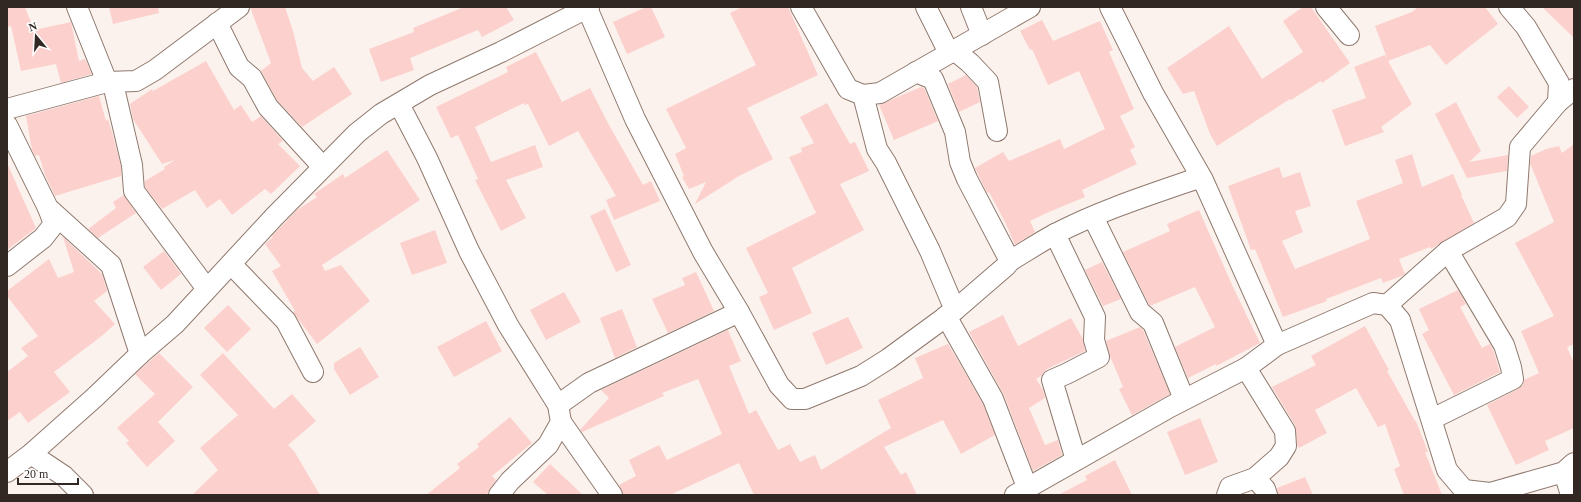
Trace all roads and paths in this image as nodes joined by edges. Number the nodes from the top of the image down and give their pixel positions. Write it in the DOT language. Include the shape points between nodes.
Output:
graph roads {
  1 [pos="77,7"];
  2 [pos="238,7"];
  3 [pos="801,7"];
  4 [pos="926,7"];
  5 [pos="972,7"];
  6 [pos="1030,7"];
  7 [pos="1110,7"];
  8 [pos="1326,7"];
  9 [pos="1509,7"];
  10 [pos="588,8"];
  11 [pos="217,23"];
  12 [pos="982,35"];
  13 [pos="1350,35"];
  14 [pos="952,52"];
  15 [pos="916,72"];
  16 [pos="108,82"];
  17 [pos="1569,94"];
  18 [pos="863,95"];
  19 [pos="398,104"];
  20 [pos="7,109"];
  21 [pos="7,125"];
  22 [pos="997,131"];
  23 [pos="322,166"];
  24 [pos="1201,177"];
  25 [pos="48,208"];
  26 [pos="1093,217"];
  27 [pos="1055,234"];
  28 [pos="1448,251"];
  29 [pos="1010,261"];
  30 [pos="231,264"];
  31 [pos="7,266"];
  32 [pos="207,289"];
  33 [pos="1387,305"];
  34 [pos="739,312"];
  35 [pos="951,313"];
  36 [pos="1277,345"];
  37 [pos="140,354"];
  38 [pos="1246,368"];
  39 [pos="313,372"];
  40 [pos="1184,399"];
  41 [pos="560,413"];
  42 [pos="1432,419"];
  43 [pos="31,454"];
  44 [pos="1076,460"];
  45 [pos="1569,467"];
  46 [pos="7,472"];
  47 [pos="1255,478"];
  48 [pos="1021,491"];
  49 [pos="1488,494"];
  50 [pos="83,495"];
  51 [pos="499,495"];
  52 [pos="612,495"];
  53 [pos="1227,495"];
  54 [pos="1267,495"];
  55 [pos="1571,495"];
  1 -- 16 [label="street"];
  2 -- 11 [label="street"];
  3 -- 18 [label="street" via="848,89"];
  4 -- 14 [label="street"];
  5 -- 12 [label="street"];
  6 -- 12 [label="street"];
  7 -- 24 [label="street" via="1152,93"];
  8 -- 13 [label="street"];
  9 -- 17 [label="street" via="1526,27 1559,83"];
  10 -- 19 [label="street" via="430,85"];
  10 -- 34 [label="street" via="635,119 704,252"];
  11 -- 16 [label="street" via="155,70 136,81"];
  11 -- 23 [label="street" via="239,66 252,78 268,107"];
  12 -- 14 [label="street"];
  14 -- 15 [label="street"];
  14 -- 22 [label="street" via="970,63 988,82"];
  15 -- 18 [label="street" via="880,93"];
  15 -- 29 [label="street" via="933,79 955,132 960,162 967,179"];
  16 -- 20 [label="street"];
  16 -- 32 [label="street" via="114,88 132,165 134,191"];
  17 -- 28 [label="street" via="1520,147 1516,204 1506,217"];
  18 -- 35 [label="street" via="877,149 930,250"];
  19 -- 23 [label="street" via="357,133"];
  19 -- 41 [label="street" via="427,158 469,251"];
  21 -- 25 [label="street"];
  23 -- 30 [label="street"];
  24 -- 26 [label="street"];
  24 -- 36 [label="street"];
  25 -- 31 [label="street" via="54,224 43,238"];
  25 -- 37 [label="street" via="111,264"];
  26 -- 27 [label="street"];
  26 -- 40 [label="street" via="1140,312 1152,323"];
  27 -- 29 [label="street"];
  27 -- 44 [label="street" via="1095,317 1094,340 1099,357 1052,380"];
  28 -- 33 [label="street"];
  28 -- 42 [label="street" via="1504,345 1512,379"];
  29 -- 35 [label="street"];
  30 -- 32 [label="street"];
  30 -- 39 [label="street" via="286,321"];
  32 -- 37 [label="street" via="175,324"];
  33 -- 36 [label="street" via="1373,303"];
  33 -- 42 [label="street" via="1400,320"];
  34 -- 35 [label="street" via="779,385 792,399 805,399 861,376"];
  34 -- 41 [label="street" via="589,383"];
  35 -- 48 [label="street" via="993,399"];
  36 -- 38 [label="street"];
  37 -- 43 [label="street"];
  38 -- 40 [label="street"];
  38 -- 47 [label="street" via="1285,431 1286,446 1279,457"];
  40 -- 44 [label="street"];
  41 -- 51 [label="street" via="548,445"];
  41 -- 52 [label="street"];
  42 -- 49 [label="street" via="1447,470 1464,490"];
  43 -- 46 [label="street"];
  43 -- 50 [label="street" via="64,476"];
  44 -- 48 [label="street"];
  45 -- 49 [label="street"];
  45 -- 55 [label="street"];
  47 -- 53 [label="street" via="1230,487"];
  47 -- 54 [label="street"];
}
